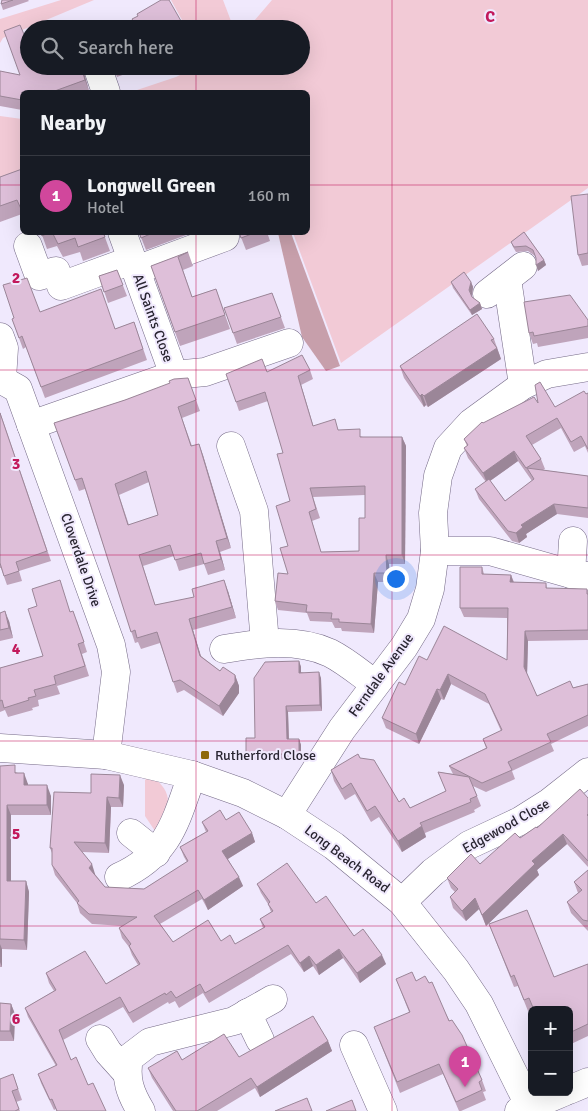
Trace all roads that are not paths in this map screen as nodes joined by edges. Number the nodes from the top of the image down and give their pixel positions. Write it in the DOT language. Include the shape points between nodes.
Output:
graph roads {
  1 [pos="100,75"];
  2 [pos="105,90"];
  3 [pos="123,235"];
  4 [pos="225,237"];
  5 [pos="28,246"];
  6 [pos="134,265"];
  7 [pos="506,280"];
  8 [pos="0,337"];
  9 [pos="289,343"];
  10 [pos="588,367"];
  11 [pos="174,375"];
  12 [pos="1,379"];
  13 [pos="523,384"];
  14 [pos="31,425"];
  15 [pos="231,446"];
  16 [pos="574,541"];
  17 [pos="435,550"];
  18 [pos="580,575"];
  19 [pos="265,643"];
  20 [pos="224,649"];
  21 [pos="375,684"];
  22 [pos="0,748"];
  23 [pos="106,755"];
  24 [pos="588,772"];
  25 [pos="192,775"];
  26 [pos="287,815"];
  27 [pos="132,833"];
  28 [pos="156,853"];
  29 [pos="119,877"];
  30 [pos="402,902"];
  31 [pos="273,999"];
  32 [pos="247,1013"];
  33 [pos="100,1039"];
  34 [pos="260,1040"];
  35 [pos="354,1045"];
  36 [pos="126,1072"];
  37 [pos="588,1082"];
  38 [pos="573,1088"];
  39 [pos="555,1096"];
  40 [pos="525,1109"];
  41 [pos="141,1111"];
  42 [pos="383,1111"];
  1 -- 2 [label="street"];
  3 -- 6 [label="street, All Saints Close"];
  4 -- 6 [label="street"];
  5 -- 6 [label="street" via="39,276 56,271 61,286"];
  6 -- 11 [label="street, All Saints Close"];
  7 -- 13 [label="street"];
  8 -- 12 [label="street, Cloverdale Drive" via="4,348"];
  9 -- 11 [label="street" via="205,372"];
  10 -- 13 [label="street, Ferndale Avenue" via="547,374"];
  11 -- 14 [label="street, All Saints Close"];
  12 -- 14 [label="street, Cloverdale Drive" via="18,389"];
  13 -- 17 [label="street, Ferndale Avenue" via="471,423 448,448 438,476 433,513"];
  14 -- 23 [label="street, Cloverdale Drive" via="110,645 116,672"];
  15 -- 19 [label="street" via="254,511"];
  16 -- 18 [label="street"];
  17 -- 18 [label="street" via="490,551"];
  17 -- 21 [label="street, Ferndale Avenue" via="430,588 420,619 404,647"];
  19 -- 20 [label="street"];
  19 -- 21 [label="street" via="300,644 331,653"];
  21 -- 26 [label="street, Ferndale Avenue"];
  22 -- 23 [label="street, Long Beach Road"];
  23 -- 25 [label="street, Long Beach Road"];
  24 -- 30 [label="street, Edgewood Close" via="520,821 469,845 433,872"];
  25 -- 26 [label="street, Long Beach Road" via="243,793"];
  25 -- 28 [label="street" via="174,826"];
  26 -- 30 [label="street, Long Beach Road" via="334,846"];
  27 -- 28 [label="street"];
  28 -- 29 [label="street" via="140,868"];
  30 -- 40 [label="street, Long Beach Road" via="479,1004"];
  31 -- 32 [label="street"];
  32 -- 34 [label="street"];
  32 -- 36 [label="street" via="234,1021 150,1042 129,1058"];
  33 -- 36 [label="street"];
  35 -- 42 [label="street"];
  36 -- 41 [label="street" via="130,1092"];
  37 -- 38 [label="street"];
  39 -- 40 [label="street"];
}
